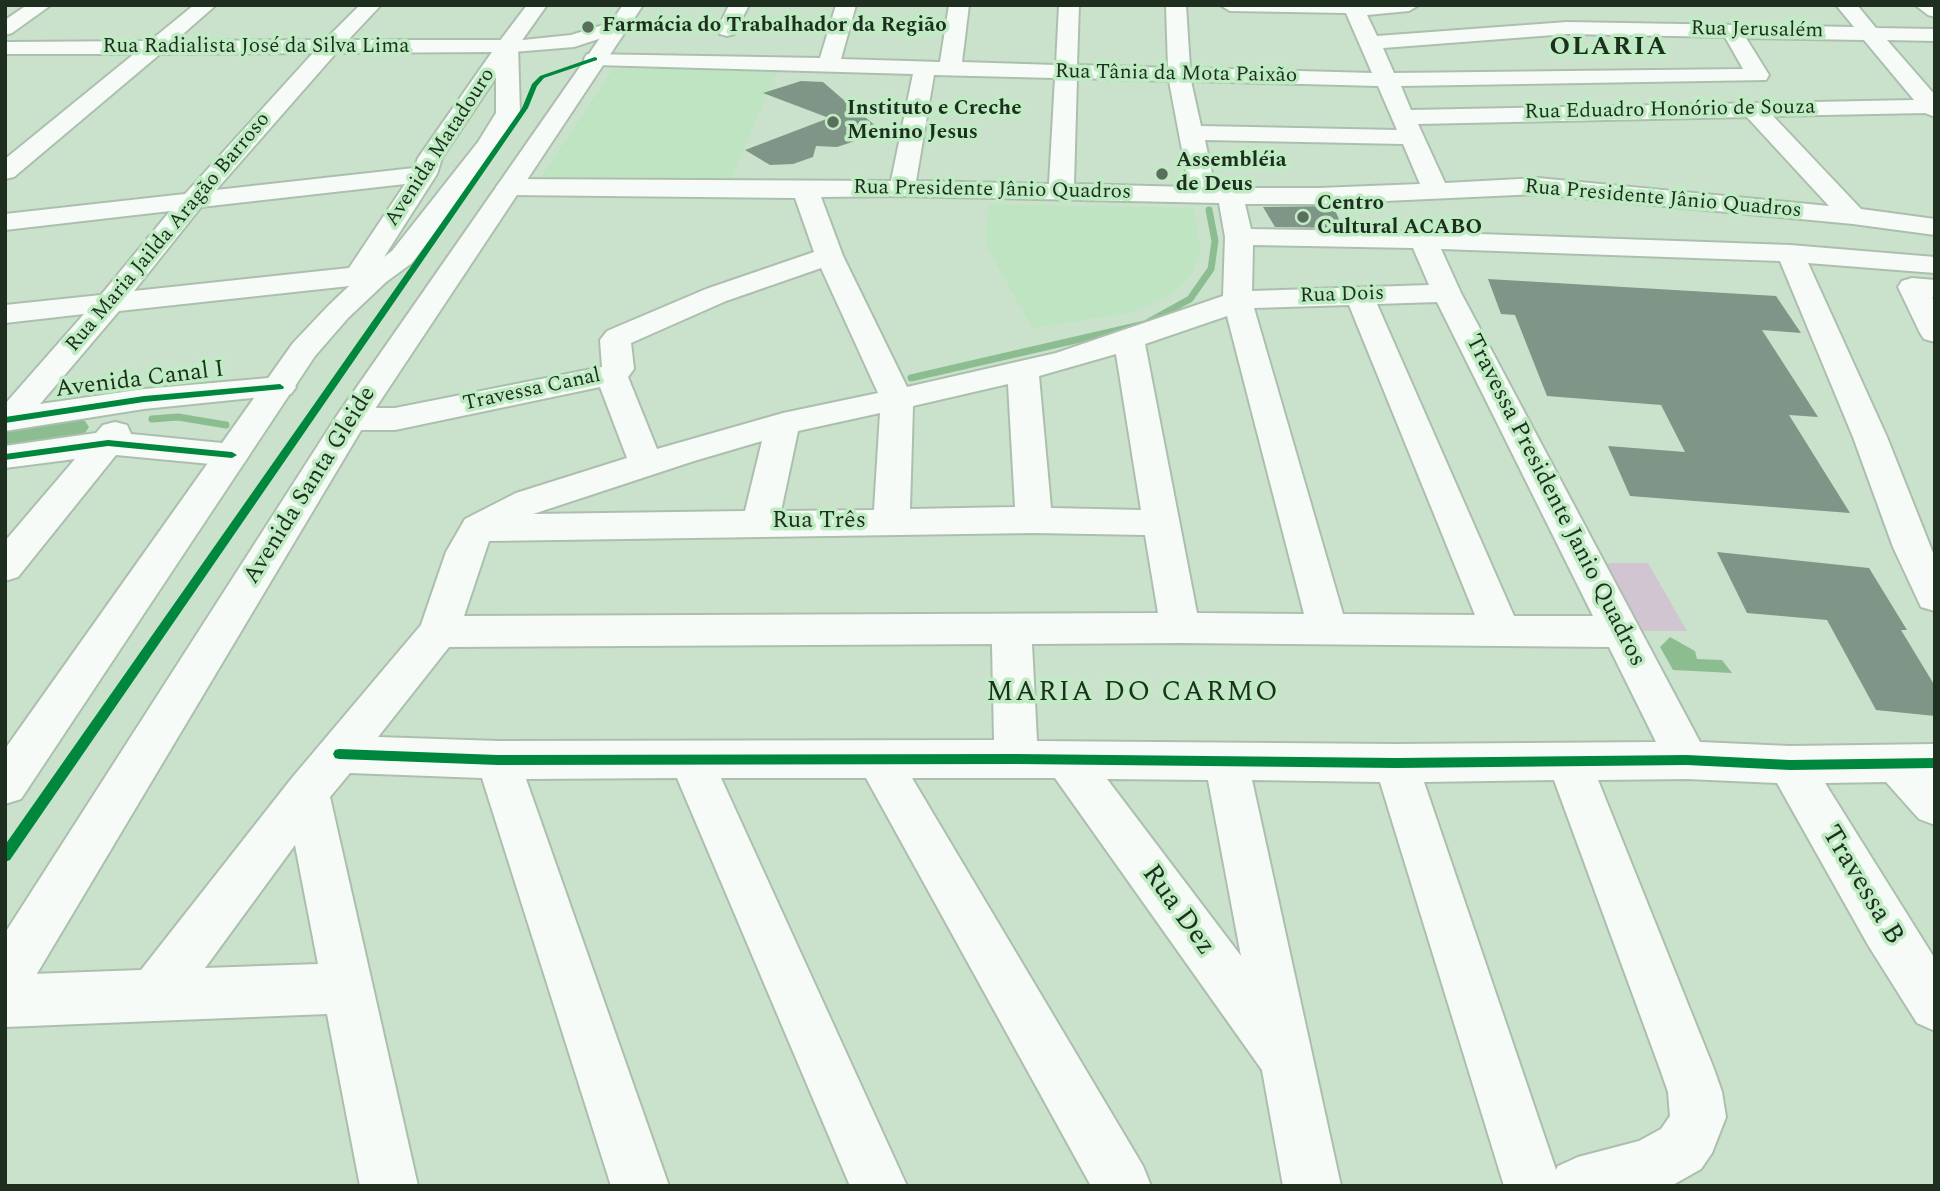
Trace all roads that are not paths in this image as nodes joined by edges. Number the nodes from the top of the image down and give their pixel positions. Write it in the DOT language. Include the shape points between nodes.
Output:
graph roads {
  1 [pos="41,5"];
  2 [pos="206,5"];
  3 [pos="371,5"];
  4 [pos="537,5"];
  5 [pos="634,5"];
  6 [pos="739,5"];
  7 [pos="846,5"];
  8 [pos="959,5"];
  9 [pos="1069,5"];
  10 [pos="1176,5"];
  11 [pos="1230,5"];
  12 [pos="1409,5"];
  13 [pos="1846,5"];
  14 [pos="1925,5"];
  15 [pos="1354,8"];
  16 [pos="1935,11"];
  17 [pos="1729,24"];
  18 [pos="616,27"];
  19 [pos="5,29"];
  20 [pos="727,30"];
  21 [pos="1872,34"];
  22 [pos="1935,35"];
  23 [pos="1370,43"];
  24 [pos="507,46"];
  25 [pos="5,48"];
  26 [pos="155,48"];
  27 [pos="329,48"];
  28 [pos="595,58"];
  29 [pos="829,64"];
  30 [pos="925,66"];
  31 [pos="950,68"];
  32 [pos="1064,72"];
  33 [pos="1179,75"];
  34 [pos="1387,80"];
  35 [pos="1934,107"];
  36 [pos="1752,108"];
  37 [pos="1409,127"];
  38 [pos="1192,133"];
  39 [pos="5,172"];
  40 [pos="424,174"];
  41 [pos="509,187"];
  42 [pos="902,188"];
  43 [pos="805,190"];
  44 [pos="1060,190"];
  45 [pos="1436,191"];
  46 [pos="1217,196"];
  47 [pos="193,200"];
  48 [pos="1853,216"];
  49 [pos="5,222"];
  50 [pos="1935,227"];
  51 [pos="1239,237"];
  52 [pos="1423,240"];
  53 [pos="1790,253"];
  54 [pos="829,256"];
  55 [pos="1935,265"];
  56 [pos="367,276"];
  57 [pos="1935,289"];
  58 [pos="1447,293"];
  59 [pos="1359,295"];
  60 [pos="1237,300"];
  61 [pos="111,301"];
  62 [pos="5,314"];
  63 [pos="1935,333"];
  64 [pos="1129,340"];
  65 [pos="1023,369"];
  66 [pos="611,374"];
  67 [pos="279,387"];
  68 [pos="144,399"];
  69 [pos="897,400"];
  70 [pos="8,419"];
  71 [pos="352,419"];
  72 [pos="783,424"];
  73 [pos="108,443"];
  74 [pos="232,455"];
  75 [pos="5,457"];
  76 [pos="647,465"];
  77 [pos="1034,520"];
  78 [pos="891,522"];
  79 [pos="760,523"];
  80 [pos="1161,523"];
  81 [pos="478,528"];
  82 [pos="5,567"];
  83 [pos="1935,597"];
  84 [pos="1180,628"];
  85 [pos="1328,629"];
  86 [pos="1012,630"];
  87 [pos="1501,631"];
  88 [pos="439,632"];
  89 [pos="1622,632"];
  90 [pos="339,754"];
  91 [pos="1016,759"];
  92 [pos="498,760"];
  93 [pos="1568,760"];
  94 [pos="1687,760"];
  95 [pos="691,761"];
  96 [pos="878,761"];
  97 [pos="1068,761"];
  98 [pos="1226,761"];
  99 [pos="1396,763"];
  100 [pos="1916,764"];
  101 [pos="1790,765"];
  102 [pos="5,785"];
  103 [pos="307,793"];
  104 [pos="1935,805"];
  105 [pos="5,979"];
  106 [pos="348,989"];
  107 [pos="153,996"];
  108 [pos="5,1000"];
  109 [pos="1935,1005"];
  110 [pos="1286,1060"];
  111 [pos="389,1186"];
  112 [pos="640,1186"];
  113 [pos="879,1186"];
  114 [pos="1123,1186"];
  115 [pos="1312,1186"];
  116 [pos="1533,1186"];
  117 [pos="1578,1186"];
  1 -- 19 [label="street"];
  2 -- 26 [label="street"];
  3 -- 27 [label="street, Rua Maria Jailda Aragão Barroso"];
  4 -- 24 [label="street, Avenida Matadouro"];
  5 -- 18 [label="street, Avenida Santa Gleide"];
  6 -- 20 [label="street"];
  7 -- 29 [label="street"];
  8 -- 31 [label="street"];
  9 -- 32 [label="street"];
  10 -- 33 [label="street"];
  11 -- 15 [label="street"];
  12 -- 15 [label="street"];
  13 -- 21 [label="street"];
  14 -- 16 [label="street"];
  15 -- 23 [label="street"];
  17 -- 21 [label="street, Rua Jerusalém"];
  17 -- 23 [label="street, Rua Jerusalém" via="1532,29"];
  17 -- 34 [label="street, Rua Tânia da Mota Paixão" via="1758,75"];
  18 -- 24 [label="street, Rua Radialista José da Silva Lima" via="561,43"];
  18 -- 28 [label="street, Avenida Santa Gleide"];
  21 -- 22 [label="street, Rua Jerusalém"];
  21 -- 35 [label="street"];
  23 -- 34 [label="street"];
  24 -- 27 [label="street, Rua Radialista José da Silva Lima"];
  24 -- 40 [label="street, Avenida Matadouro" via="430,158"];
  24 -- 56 [label="street" via="508,113 402,257"];
  25 -- 26 [label="street, Rua Radialista José da Silva Lima"];
  26 -- 27 [label="street, Rua Radialista José da Silva Lima"];
  26 -- 39 [label="street"];
  27 -- 47 [label="street, Rua Maria Jailda Aragão Barroso"];
  28 -- 29 [label="street, Rua Tânia da Mota Paixão"];
  28 -- 41 [label="street, Avenida Santa Gleide"];
  29 -- 30 [label="street, Rua Tânia da Mota Paixão"];
  30 -- 31 [label="street, Rua Tânia da Mota Paixão"];
  30 -- 42 [label="street"];
  31 -- 32 [label="street, Rua Tânia da Mota Paixão"];
  32 -- 33 [label="street, Rua Tânia da Mota Paixão"];
  32 -- 44 [label="street"];
  33 -- 34 [label="street, Rua Tânia da Mota Paixão"];
  33 -- 38 [label="street"];
  34 -- 37 [label="street"];
  35 -- 36 [label="street, Rua Eduadro Honório de Souza"];
  36 -- 37 [label="street, Rua Eduadro Honório de Souza"];
  36 -- 48 [label="street"];
  37 -- 38 [label="street, Rua Eduadro Honório de Souza"];
  37 -- 45 [label="street"];
  38 -- 46 [label="street"];
  40 -- 47 [label="street"];
  40 -- 56 [label="street, Avenida Matadouro"];
  41 -- 43 [label="street, Rua Presidente Jânio Quadros"];
  41 -- 71 [label="street, Avenida Santa Gleide"];
  42 -- 43 [label="street, Rua Presidente Jânio Quadros"];
  42 -- 44 [label="street, Rua Presidente Jânio Quadros"];
  43 -- 54 [label="street"];
  44 -- 46 [label="street, Rua Presidente Jânio Quadros"];
  45 -- 46 [label="street, Rua Presidente Jânio Quadros"];
  45 -- 48 [label="street, Rua Presidente Jânio Quadros" via="1552,187"];
  46 -- 51 [label="street"];
  47 -- 49 [label="street"];
  47 -- 61 [label="street, Rua Maria Jailda Aragão Barroso"];
  48 -- 50 [label="street, Rua Presidente Jânio Quadros"];
  51 -- 52 [label="street"];
  51 -- 60 [label="street"];
  52 -- 53 [label="street"];
  52 -- 58 [label="street, Travessa Presidente Janio Quadros"];
  53 -- 55 [label="street"];
  53 -- 83 [label="street"];
  54 -- 66 [label="street, Travessa Canal" via="716,295 618,337 617,371"];
  54 -- 69 [label="street"];
  56 -- 61 [label="street"];
  56 -- 67 [label="street"];
  57 -- 63 [label="street" via="1912,287"];
  58 -- 59 [label="street, Rua Dois"];
  58 -- 89 [label="street, Travessa Presidente Janio Quadros"];
  59 -- 60 [label="street, Rua Dois"];
  59 -- 87 [label="street"];
  60 -- 64 [label="street, Rua Dois"];
  60 -- 85 [label="street"];
  61 -- 62 [label="street"];
  61 -- 70 [label="street, Rua Maria Jailda Aragão Barroso"];
  64 -- 65 [label="street, Rua Dois"];
  64 -- 80 [label="street"];
  65 -- 69 [label="street, Rua Dois"];
  65 -- 77 [label="street"];
  66 -- 71 [label="street, Travessa Canal" via="395,419"];
  66 -- 76 [label="street"];
  67 -- 68 [label="street, Avenida Canal I"];
  67 -- 74 [label="street"];
  68 -- 70 [label="street, Avenida Canal I"];
  68 -- 73 [label="street"];
  69 -- 72 [label="street, Rua Dois"];
  69 -- 78 [label="street"];
  71 -- 105 [label="street, Avenida Santa Gleide"];
  72 -- 76 [label="street, Rua Dois"];
  72 -- 79 [label="street"];
  73 -- 74 [label="street"];
  73 -- 75 [label="street"];
  73 -- 82 [label="street"];
  74 -- 102 [label="street"];
  76 -- 81 [label="street, Rua Dois" via="529,502"];
  77 -- 78 [label="street, Rua Três"];
  77 -- 80 [label="street, Rua Três"];
  78 -- 79 [label="street, Rua Três"];
  79 -- 81 [label="street, Rua Três"];
  80 -- 84 [label="street"];
  81 -- 88 [label="street"];
  84 -- 85 [label="street"];
  84 -- 86 [label="street"];
  85 -- 87 [label="street"];
  86 -- 88 [label="street"];
  86 -- 91 [label="street"];
  87 -- 89 [label="street"];
  88 -- 90 [label="street"];
  89 -- 94 [label="street, Travessa Presidente Janio Quadros"];
  90 -- 92 [label="street"];
  90 -- 103 [label="street"];
  91 -- 96 [label="street"];
  91 -- 97 [label="street"];
  92 -- 95 [label="street"];
  92 -- 112 [label="street"];
  93 -- 94 [label="street"];
  93 -- 99 [label="street"];
  93 -- 117 [label="street" via="1687,1069 1698,1117 1681,1149 1649,1167"];
  94 -- 101 [label="street"];
  95 -- 96 [label="street"];
  95 -- 113 [label="street"];
  96 -- 114 [label="street"];
  97 -- 98 [label="street"];
  97 -- 110 [label="street, Rua Dez"];
  98 -- 99 [label="street"];
  98 -- 110 [label="street"];
  99 -- 116 [label="street"];
  100 -- 101 [label="street"];
  100 -- 104 [label="street"];
  101 -- 109 [label="street, Travessa B"];
  103 -- 106 [label="street"];
  103 -- 107 [label="street"];
  106 -- 107 [label="street"];
  106 -- 111 [label="street"];
  107 -- 108 [label="street"];
  110 -- 115 [label="street"];
}
